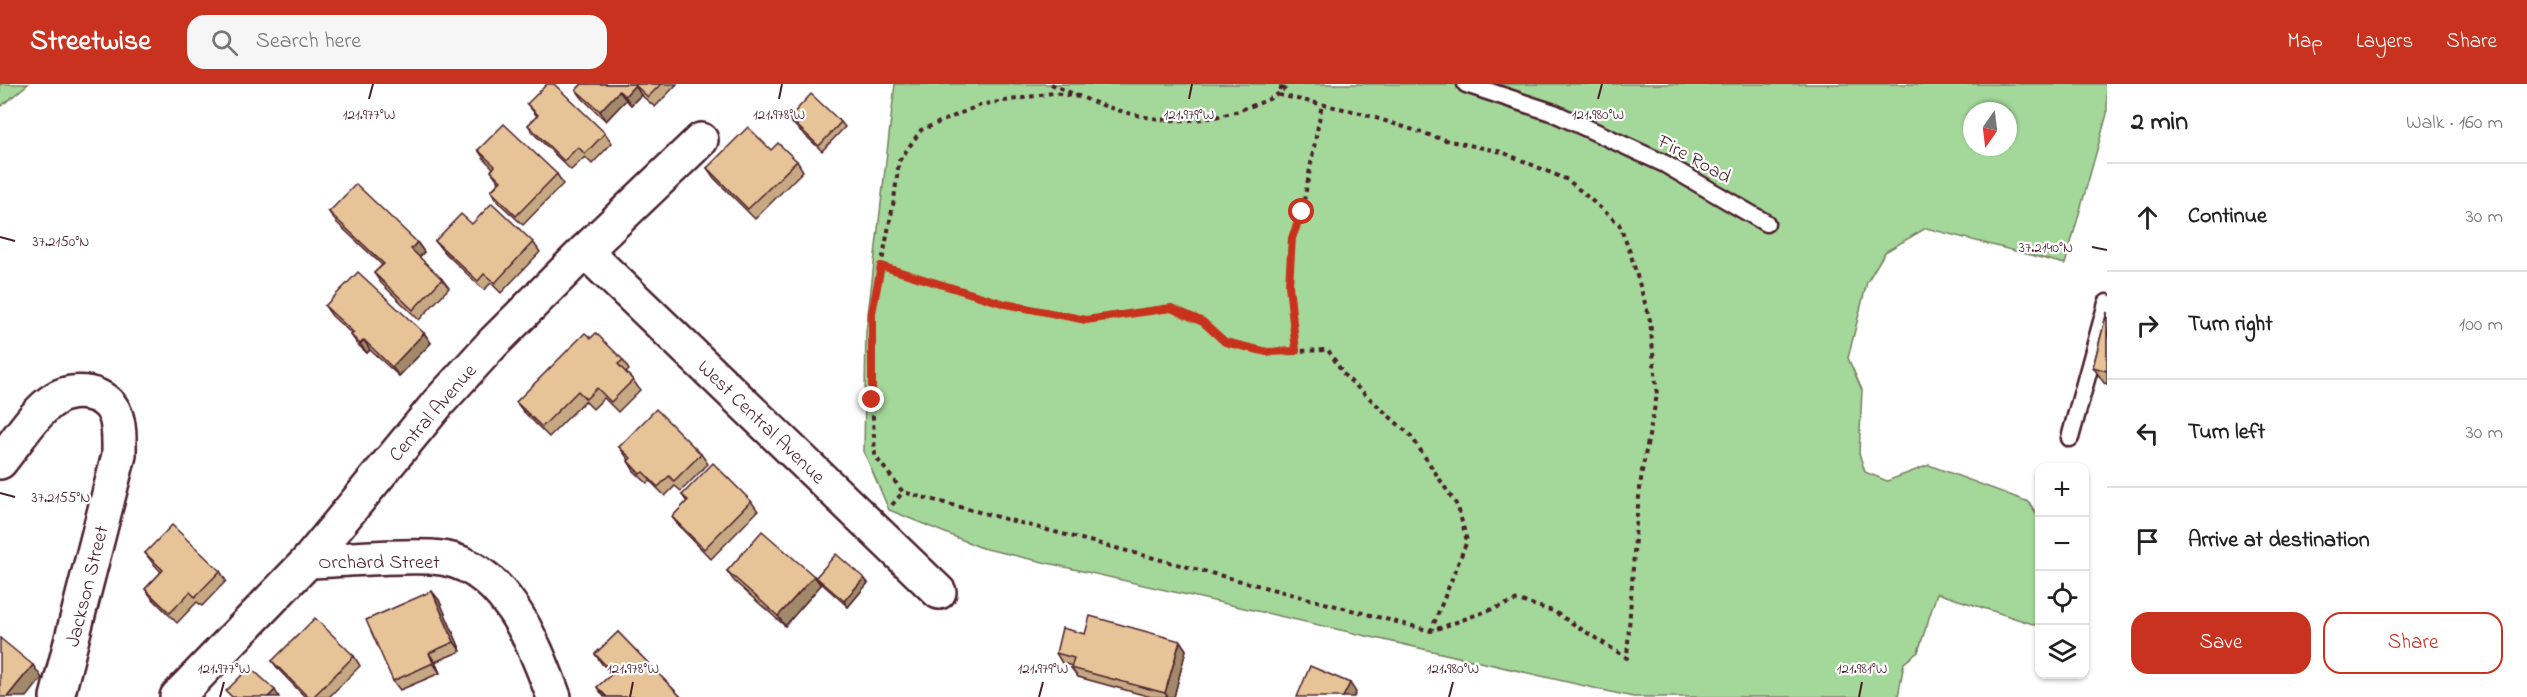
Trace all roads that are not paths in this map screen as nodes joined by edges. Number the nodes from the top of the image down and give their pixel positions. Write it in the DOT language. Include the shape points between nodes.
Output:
graph roads {
  1 [pos="1466,84"];
  2 [pos="701,140"];
  3 [pos="1766,223"];
  4 [pos="585,250"];
  5 [pos="2107,303"];
  6 [pos="2070,438"];
  7 [pos="0,462"];
  8 [pos="308,561"];
  9 [pos="939,592"];
  10 [pos="57,697"];
  11 [pos="177,697"];
  12 [pos="554,697"];
  1 -- 3 [label="lane, Fire Road" via="1554,112 1644,154"];
  2 -- 4 [label="street, Central Avenue"];
  4 -- 8 [label="street, Central Avenue" via="438,403"];
  4 -- 9 [label="street, West Central Avenue"];
  5 -- 6 [label="lane"];
  7 -- 10 [label="street, Jackson Street" via="43,408 69,392 98,395 115,412 119,455"];
  8 -- 11 [label="street, Central Avenue"];
  8 -- 12 [label="street, Orchard Street" via="434,557 474,568 508,601 534,642"];
}
